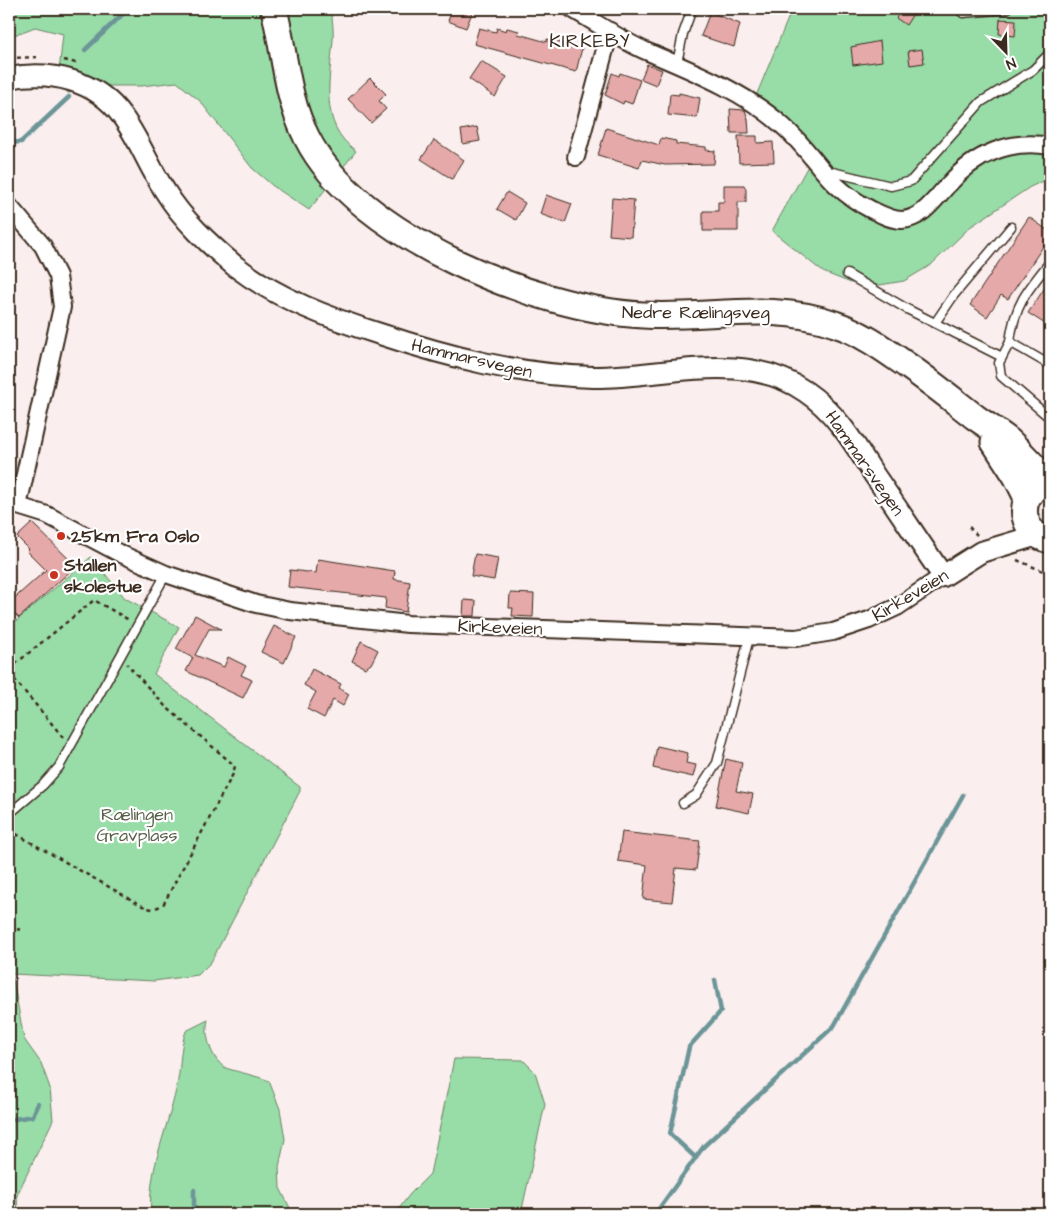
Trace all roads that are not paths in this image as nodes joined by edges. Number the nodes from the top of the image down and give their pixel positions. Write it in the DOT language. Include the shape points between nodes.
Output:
graph roads {
  1 [pos="274,9"];
  2 [pos="572,9"];
  3 [pos="692,9"];
  4 [pos="958,9"];
  5 [pos="1007,9"];
  6 [pos="610,31"];
  7 [pos="1050,53"];
  8 [pos="677,63"];
  9 [pos="9,78"];
  10 [pos="1050,146"];
  11 [pos="576,157"];
  12 [pos="820,170"];
  13 [pos="9,206"];
  14 [pos="1011,228"];
  15 [pos="1050,262"];
  16 [pos="847,274"];
  17 [pos="935,323"];
  18 [pos="1010,342"];
  19 [pos="1002,357"];
  20 [pos="1050,365"];
  21 [pos="976,418"];
  22 [pos="1050,418"];
  23 [pos="1050,482"];
  24 [pos="1035,522"];
  25 [pos="166,574"];
  26 [pos="943,576"];
  27 [pos="749,638"];
  28 [pos="683,804"];
  29 [pos="9,814"];
  1 -- 21 [label="main road, Nedre Rælingsveg" via="288,88 300,124 315,153 336,182 351,196 412,239 492,276 600,310 643,315 784,312 835,324 891,354"];
  2 -- 6 [label="street"];
  3 -- 8 [label="lane"];
  4 -- 5 [label="lane" via="963,13"];
  6 -- 8 [label="street" via="646,51"];
  6 -- 11 [label="street"];
  7 -- 12 [label="lane" via="1033,70 981,102 911,181 891,186"];
  8 -- 12 [label="street" via="745,98 783,126"];
  9 -- 26 [label="street, Hammarsvegen" via="66,79 89,87 107,99 128,124 165,191 199,233 254,279 308,309 411,345 529,372 598,377 729,368 764,373 796,385 823,405 842,427"];
  10 -- 12 [label="street" via="1012,146 987,153 961,170 926,209 904,220 886,217 860,204"];
  13 -- 25 [label="street, Kirkeveien" via="44,246 58,276 62,307 18,506 47,515"];
  14 -- 17 [label="lane" via="954,294"];
  15 -- 18 [label="lane" via="1020,300 1012,321"];
  16 -- 17 [label="lane"];
  17 -- 19 [label="lane"];
  18 -- 19 [label="lane"];
  18 -- 20 [label="lane"];
  19 -- 22 [label="lane" via="999,370 1005,382"];
  21 -- 23 [label="main road, Nedre Rælingsveg" via="1007,440"];
  21 -- 24 [label="main road, Nedre Rælingsveg" via="1007,461"];
  23 -- 24 [label="main road" via="1036,487"];
  24 -- 26 [label="street, Kirkeveien" via="982,546"];
  25 -- 27 [label="street, Kirkeveien" via="256,604 290,611 408,624"];
  25 -- 29 [label="lane" via="59,767 43,786"];
  26 -- 27 [label="street, Kirkeveien" via="897,607 853,626 809,636"];
  27 -- 28 [label="lane" via="717,763 696,795"];
}
